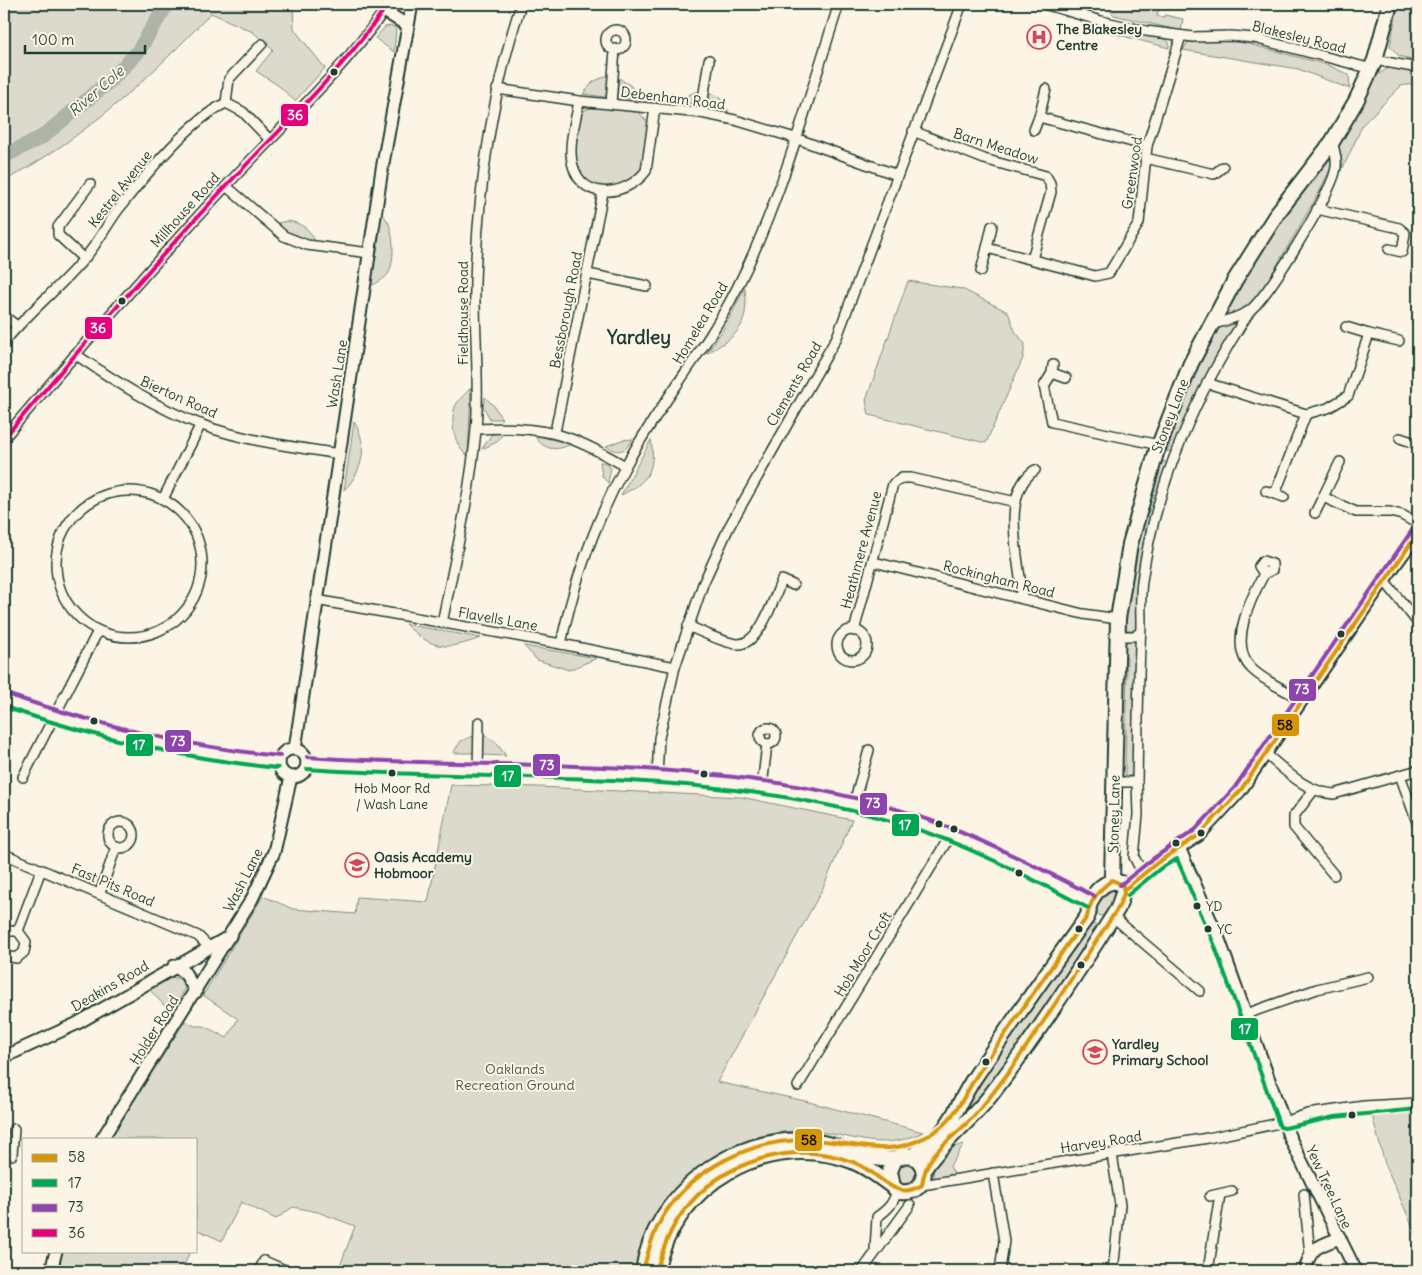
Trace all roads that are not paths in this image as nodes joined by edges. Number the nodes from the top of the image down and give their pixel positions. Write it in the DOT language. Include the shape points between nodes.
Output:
graph roads {
  1 [pos="412,4"];
  2 [pos="521,4"];
  3 [pos="839,4"];
  4 [pos="962,4"];
  5 [pos="1044,4"];
  6 [pos="1390,4"];
  7 [pos="386,7"];
  8 [pos="407,25"];
  9 [pos="1181,36"];
  10 [pos="262,44"];
  11 [pos="615,49"];
  12 [pos="709,60"];
  13 [pos="1374,64"];
  14 [pos="1418,68"];
  15 [pos="497,89"];
  16 [pos="1046,89"];
  17 [pos="579,101"];
  18 [pos="226,103"];
  19 [pos="611,104"];
  20 [pos="655,108"];
  21 [pos="701,113"];
  22 [pos="1038,117"];
  23 [pos="1034,130"];
  24 [pos="914,131"];
  25 [pos="796,138"];
  26 [pos="270,140"];
  27 [pos="1332,142"];
  28 [pos="1147,146"];
  29 [pos="1145,158"];
  30 [pos="1223,167"];
  31 [pos="897,175"];
  32 [pos="90,184"];
  33 [pos="226,186"];
  34 [pos="603,192"];
  35 [pos="1317,209"];
  36 [pos="992,226"];
  37 [pos="987,248"];
  38 [pos="1389,249"];
  39 [pos="370,252"];
  40 [pos="84,259"];
  41 [pos="1032,259"];
  42 [pos="981,271"];
  43 [pos="588,274"];
  44 [pos="647,286"];
  45 [pos="1250,311"];
  46 [pos="4,316"];
  47 [pos="1210,325"];
  48 [pos="17,326"];
  49 [pos="1346,327"];
  50 [pos="1369,334"];
  51 [pos="1399,341"];
  52 [pos="4,342"];
  53 [pos="75,354"];
  54 [pos="1066,378"];
  55 [pos="1207,383"];
  56 [pos="1306,414"];
  57 [pos="201,424"];
  58 [pos="476,429"];
  59 [pos="555,432"];
  60 [pos="4,438"];
  61 [pos="1400,438"];
  62 [pos="1418,444"];
  63 [pos="1157,449"];
  64 [pos="340,454"];
  65 [pos="1174,459"];
  66 [pos="1340,462"];
  67 [pos="625,466"];
  68 [pos="1035,470"];
  69 [pos="1275,494"];
  70 [pos="1323,498"];
  71 [pos="163,499"];
  72 [pos="1016,502"];
  73 [pos="1315,513"];
  74 [pos="1418,524"];
  75 [pos="1418,533"];
  76 [pos="874,562"];
  77 [pos="1264,574"];
  78 [pos="1384,580"];
  79 [pos="793,585"];
  80 [pos="1022,598"];
  81 [pos="316,600"];
  82 [pos="1118,619"];
  83 [pos="442,623"];
  84 [pos="1418,623"];
  85 [pos="688,626"];
  86 [pos="98,631"];
  87 [pos="854,631"];
  88 [pos="1140,633"];
  89 [pos="1117,636"];
  90 [pos="561,644"];
  91 [pos="676,667"];
  92 [pos="4,700"];
  93 [pos="1302,700"];
  94 [pos="54,717"];
  95 [pos="479,722"];
  96 [pos="767,744"];
  97 [pos="295,749"];
  98 [pos="869,750"];
  99 [pos="1267,754"];
  100 [pos="279,762"];
  101 [pos="307,763"];
  102 [pos="478,770"];
  103 [pos="1418,770"];
  104 [pos="1400,775"];
  105 [pos="22,777"];
  106 [pos="291,777"];
  107 [pos="657,777"];
  108 [pos="1115,782"];
  109 [pos="1137,782"];
  110 [pos="762,787"];
  111 [pos="1313,791"];
  112 [pos="853,806"];
  113 [pos="1418,824"];
  114 [pos="950,836"];
  115 [pos="116,847"];
  116 [pos="1180,850"];
  117 [pos="4,854"];
  118 [pos="41,870"];
  119 [pos="1143,874"];
  120 [pos="1334,875"];
  121 [pos="1112,880"];
  122 [pos="1124,890"];
  123 [pos="100,893"];
  124 [pos="1090,907"];
  125 [pos="1111,917"];
  126 [pos="18,931"];
  127 [pos="4,933"];
  128 [pos="230,936"];
  129 [pos="209,947"];
  130 [pos="4,956"];
  131 [pos="174,966"];
  132 [pos="1368,977"];
  133 [pos="1200,991"];
  134 [pos="196,992"];
  135 [pos="1246,1014"];
  136 [pos="4,1057"];
  137 [pos="798,1086"];
  138 [pos="1418,1103"];
  139 [pos="955,1114"];
  140 [pos="1284,1122"];
  141 [pos="14,1129"];
  142 [pos="103,1138"];
  143 [pos="4,1140"];
  144 [pos="14,1141"];
  145 [pos="831,1143"];
  146 [pos="1112,1154"];
  147 [pos="12,1155"];
  148 [pos="912,1156"];
  149 [pos="895,1159"];
  150 [pos="924,1169"];
  151 [pos="993,1173"];
  152 [pos="922,1185"];
  153 [pos="894,1188"];
  154 [pos="1232,1191"];
  155 [pos="1220,1194"];
  156 [pos="1304,1194"];
  157 [pos="1210,1196"];
  158 [pos="910,1205"];
  159 [pos="1340,1238"];
  160 [pos="56,1252"];
  161 [pos="874,1254"];
  162 [pos="1310,1255"];
  163 [pos="51,1271"];
  164 [pos="259,1271"];
  165 [pos="287,1271"];
  166 [pos="643,1271"];
  167 [pos="656,1271"];
  168 [pos="862,1271"];
  169 [pos="1000,1271"];
  170 [pos="1112,1271"];
  171 [pos="1208,1271"];
  172 [pos="1305,1271"];
  173 [pos="1356,1271"];
  1 -- 8 [label="street, Wash Lane"];
  2 -- 15 [label="street, Fieldhouse Road"];
  3 -- 25 [label="street, Homelea Road"];
  4 -- 24 [label="street, Clements Road"];
  5 -- 9 [label="street, Blakesley Road" via="1101,22"];
  6 -- 13 [label="main road, Stoney Lane"];
  7 -- 8 [label="street"];
  7 -- 26 [label="street, Millhouse Road" via="365,37"];
  8 -- 39 [label="street, Wash Lane"];
  9 -- 13 [label="street, Blakesley Road" via="1254,38"];
  9 -- 28 [label="street, Greenwood"];
  10 -- 18 [label="street" via="229,79"];
  11 -- 19 [label="street"];
  12 -- 21 [label="street"];
  13 -- 14 [label="street, Blakesley Road"];
  13 -- 27 [label="main road, Stoney Lane"];
  15 -- 17 [label="street, Debenham Road"];
  15 -- 58 [label="street, Fieldhouse Road" via="480,212 476,274"];
  16 -- 22 [label="street"];
  17 -- 19 [label="street, Debenham Road"];
  17 -- 34 [label="street" via="571,151 573,168 588,187"];
  18 -- 26 [label="street" via="243,112"];
  18 -- 40 [label="street, Kestrel Avenue" via="214,109 162,157 118,210"];
  19 -- 20 [label="street, Debenham Road"];
  20 -- 21 [label="street, Debenham Road"];
  20 -- 34 [label="street" via="646,172 626,189"];
  21 -- 25 [label="street, Debenham Road"];
  22 -- 23 [label="street"];
  22 -- 28 [label="street"];
  24 -- 31 [label="street, Clements Road"];
  24 -- 41 [label="street, Barn Meadow" via="984,159 1046,176 1051,192"];
  25 -- 31 [label="street, Debenham Road"];
  25 -- 67 [label="street, Homelea Road" via="737,288 709,338"];
  26 -- 33 [label="street, Millhouse Road"];
  27 -- 35 [label="street" via="1336,156 1335,172"];
  27 -- 47 [label="main road, Stoney Lane" via="1278,212"];
  28 -- 29 [label="street, Greenwood"];
  29 -- 30 [label="street" via="1214,174"];
  29 -- 41 [label="street, Greenwood" via="1139,223 1109,273 1095,276"];
  31 -- 85 [label="street, Clements Road" via="837,336 729,527"];
  32 -- 40 [label="street" via="58,227 58,235"];
  33 -- 39 [label="street" via="284,236 306,246"];
  33 -- 53 [label="street, Millhouse Road"];
  34 -- 43 [label="street, Bessborough Road"];
  35 -- 38 [label="street" via="1399,228 1405,233 1402,252"];
  35 -- 45 [label="street" via="1269,290"];
  36 -- 37 [label="street"];
  37 -- 41 [label="street, Greenwood"];
  37 -- 42 [label="street"];
  39 -- 64 [label="street, Wash Lane"];
  40 -- 48 [label="street, Kestrel Avenue"];
  43 -- 44 [label="street"];
  43 -- 59 [label="street, Bessborough Road"];
  45 -- 47 [label="street"];
  45 -- 55 [label="street"];
  46 -- 48 [label="street"];
  47 -- 63 [label="main road, Stoney Lane" via="1191,363"];
  48 -- 52 [label="street, Kestrel Avenue"];
  49 -- 50 [label="street"];
  50 -- 51 [label="street"];
  50 -- 56 [label="street" via="1348,396 1328,408"];
  53 -- 57 [label="street, Bierton Road" via="126,389"];
  53 -- 60 [label="street, Millhouse Road"];
  54 -- 63 [label="street" via="1053,369 1044,386 1052,422"];
  55 -- 56 [label="street"];
  55 -- 65 [label="street"];
  56 -- 69 [label="street"];
  57 -- 64 [label="street, Bierton Road" via="287,446"];
  57 -- 71 [label="street"];
  58 -- 59 [label="street" via="513,427"];
  58 -- 83 [label="street, Fieldhouse Road" via="470,485"];
  59 -- 67 [label="street" via="587,444"];
  61 -- 62 [label="street"];
  63 -- 65 [label="street"];
  63 -- 82 [label="main road, Stoney Lane" via="1130,544"];
  64 -- 81 [label="street, Wash Lane"];
  65 -- 88 [label="street" via="1148,546 1142,583"];
  66 -- 70 [label="street"];
  67 -- 90 [label="street, Homelea Road" via="592,535 568,609"];
  68 -- 72 [label="street" via="1026,479"];
  70 -- 73 [label="street"];
  70 -- 74 [label="street" via="1356,512 1390,512"];
  71 -- 86 [label="street" via="180,511 193,527 203,567 199,588 190,606 176,621 158,632 138,638 117,637"];
  71 -- 86 [label="street" via="128,491 94,500 79,510 60,540 56,576 61,593 82,621"];
  72 -- 76 [label="street, Heathmere Avenue" via="902,478 893,484"];
  72 -- 80 [label="street" via="1013,520"];
  75 -- 78 [label="street"];
  76 -- 80 [label="street, Rockingham Road"];
  76 -- 87 [label="street, Heathmere Avenue"];
  77 -- 93 [label="street" via="1242,628 1245,657 1253,670"];
  78 -- 84 [label="street"];
  78 -- 93 [label="street"];
  79 -- 85 [label="street" via="782,580 762,624 752,639 745,643 733,643"];
  80 -- 82 [label="street, Rockingham Road" via="1083,614"];
  81 -- 83 [label="street, Flavells Lane"];
  81 -- 97 [label="street, Wash Lane"];
  82 -- 89 [label="main road, Stoney Lane"];
  83 -- 90 [label="street, Flavells Lane"];
  85 -- 91 [label="street, Clements Road"];
  86 -- 94 [label="street"];
  88 -- 89 [label="street"];
  88 -- 109 [label="street"];
  89 -- 108 [label="main road, Stoney Lane"];
  90 -- 91 [label="street, Flavells Lane"];
  91 -- 107 [label="street, Clements Road" via="659,738"];
  92 -- 94 [label="street"];
  93 -- 99 [label="street"];
  94 -- 100 [label="street" via="192,750"];
  94 -- 105 [label="street"];
  95 -- 102 [label="street"];
  96 -- 110 [label="street"];
  97 -- 100 [label="street" via="284,752"];
  97 -- 101 [label="street" via="304,755"];
  98 -- 112 [label="street"];
  99 -- 111 [label="street"];
  99 -- 116 [label="street" via="1218,816"];
  100 -- 106 [label="street" via="282,771"];
  101 -- 102 [label="street"];
  101 -- 106 [label="street" via="302,773"];
  102 -- 107 [label="street"];
  103 -- 104 [label="street"];
  104 -- 111 [label="street" via="1334,794"];
  104 -- 113 [label="street"];
  106 -- 128 [label="street, Wash Lane" via="274,852"];
  107 -- 110 [label="street"];
  108 -- 109 [label="street"];
  108 -- 121 [label="main road, Stoney Lane"];
  109 -- 119 [label="street" via="1134,857"];
  110 -- 112 [label="street"];
  111 -- 120 [label="street" via="1294,816 1294,827"];
  112 -- 114 [label="street" via="907,820"];
  114 -- 124 [label="street" via="1053,882"];
  114 -- 137 [label="street, Hob Moor Croft"];
  115 -- 123 [label="street"];
  116 -- 119 [label="street"];
  116 -- 135 [label="street, Yew Tree Lane" via="1220,942"];
  117 -- 118 [label="street, Fast Pits Road"];
  118 -- 123 [label="street, Fast Pits Road"];
  118 -- 126 [label="street"];
  119 -- 122 [label="street"];
  121 -- 122 [label="main road" via="1121,883"];
  121 -- 124 [label="main road" via="1105,884"];
  122 -- 125 [label="main road"];
  123 -- 129 [label="street, Fast Pits Road" via="198,936"];
  124 -- 125 [label="main road" via="1099,920"];
  124 -- 139 [label="main road" via="974,1079"];
  125 -- 133 [label="street"];
  125 -- 150 [label="main road" via="1015,1064 972,1118 942,1145"];
  126 -- 127 [label="street"];
  126 -- 130 [label="street" via="25,938 24,952 17,958"];
  128 -- 129 [label="street, Deakins Road"];
  128 -- 134 [label="street, Holder Road"];
  129 -- 131 [label="street, Deakins Road"];
  131 -- 134 [label="street" via="185,973"];
  131 -- 136 [label="street, Deakins Road" via="76,1024"];
  132 -- 135 [label="street" via="1317,989"];
  134 -- 142 [label="street, Holder Road"];
  135 -- 140 [label="street, Yew Tree Lane"];
  138 -- 140 [label="street, Harvey Road" via="1334,1110"];
  139 -- 145 [label="main road" via="918,1142 896,1149 875,1151"];
  139 -- 148 [label="main road" via="941,1134"];
  140 -- 146 [label="street, Harvey Road"];
  140 -- 159 [label="street, Yew Tree Lane" via="1295,1151"];
  141 -- 144 [label="street"];
  143 -- 144 [label="street"];
  144 -- 147 [label="street"];
  145 -- 149 [label="main road" via="872,1158"];
  145 -- 166 [label="main road" via="808,1140 772,1142 736,1153 713,1166 679,1196 667,1212 652,1242"];
  146 -- 151 [label="street, Harvey Road"];
  146 -- 170 [label="street" via="1120,1205"];
  148 -- 149 [label="main road"];
  148 -- 150 [label="main road"];
  149 -- 153 [label="main road" via="890,1170"];
  150 -- 152 [label="main road"];
  151 -- 152 [label="street, Harvey Road"];
  151 -- 169 [label="street" via="1004,1240"];
  152 -- 153 [label="main road" via="908,1193"];
  153 -- 161 [label="street" via="896,1195 877,1217 878,1240"];
  153 -- 167 [label="main road" via="863,1166 834,1156 789,1152 754,1159 717,1178 688,1204 668,1235"];
  154 -- 155 [label="street"];
  155 -- 157 [label="street"];
  155 -- 171 [label="street"];
  156 -- 162 [label="street"];
  158 -- 161 [label="street"];
  159 -- 162 [label="street, Yew Tree Lane" via="1316,1247"];
  159 -- 173 [label="street"];
  160 -- 163 [label="street"];
  161 -- 168 [label="street"];
  162 -- 172 [label="street"];
  164 -- 165 [label="street" via="264,1262"];
}
